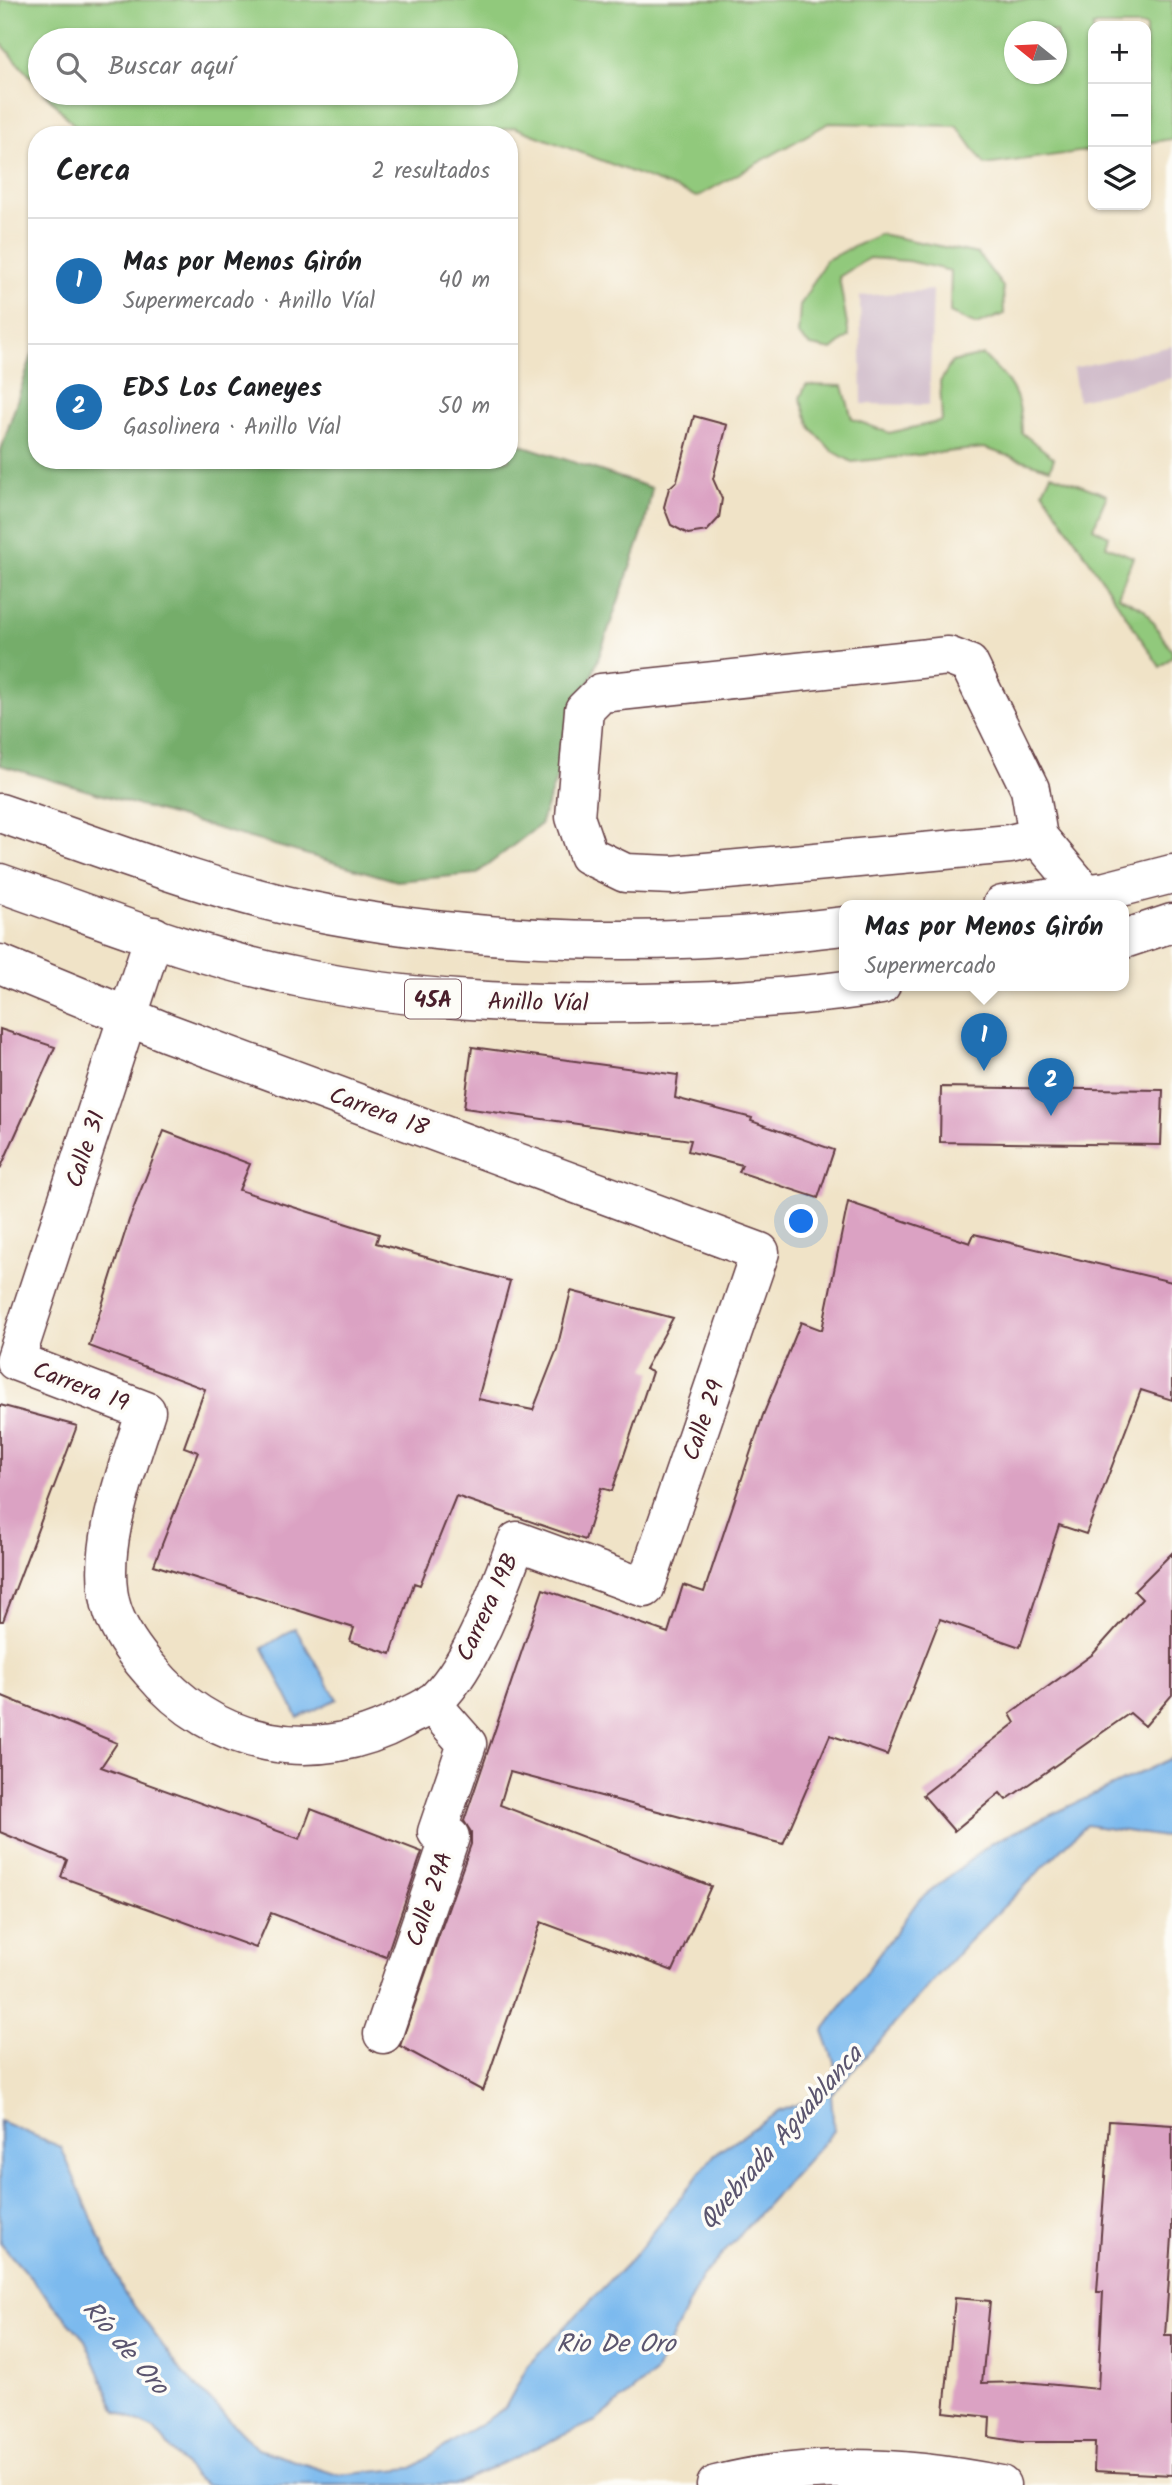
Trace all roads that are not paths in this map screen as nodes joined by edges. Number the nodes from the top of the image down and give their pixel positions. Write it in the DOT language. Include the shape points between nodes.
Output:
graph roads {
  1 [pos="0,813"];
  2 [pos="1038,837"];
  3 [pos="1172,874"];
  4 [pos="0,883"];
  5 [pos="1086,894"];
  6 [pos="1040,900"];
  7 [pos="1172,923"];
  8 [pos="839,926"];
  9 [pos="154,936"];
  10 [pos="1129,937"];
  11 [pos="0,964"];
  12 [pos="839,990"];
  13 [pos="129,1018"];
  14 [pos="760,1252"];
  15 [pos="15,1361"];
  16 [pos="146,1411"];
  17 [pos="517,1541"];
  18 [pos="431,1703"];
  19 [pos="383,2034"];
  20 [pos="716,2485"];
  21 [pos="1001,2485"];
  1 -- 8 [label="main road" via="250,896 364,919 524,936 700,939"];
  2 -- 2 [label="main road" via="1010,844 673,875 625,873 588,855 575,817 584,710 601,693 948,656 969,664 1030,789"];
  2 -- 5 [label="main road"];
  3 -- 5 [label="main road"];
  4 -- 9 [label="main road, Anillo Víal / 45A"];
  5 -- 6 [label="main road"];
  7 -- 10 [label="main road"];
  9 -- 12 [label="main road, Anillo Víal / 45A" via="296,977 430,999 534,1005 693,1002"];
  9 -- 13 [label="main road, Calle 31"];
  11 -- 13 [label="main road, Carrera 18"];
  13 -- 14 [label="main road, Carrera 18"];
  13 -- 15 [label="main road, Calle 31"];
  14 -- 17 [label="main road, Calle 29" via="645,1588"];
  15 -- 16 [label="main road, Carrera 19"];
  16 -- 18 [label="main road, Carrera 19B" via="118,1497 107,1555 113,1611 133,1650 164,1687 205,1720 250,1739 293,1745 331,1745 373,1735"];
  17 -- 18 [label="main road, Carrera 19B" via="487,1619 461,1665"];
  18 -- 19 [label="main road, Calle 29A" via="467,1744 436,1832 450,1837"];
  20 -- 21 [label="main road" via="762,2473 826,2467 918,2472"];
}
